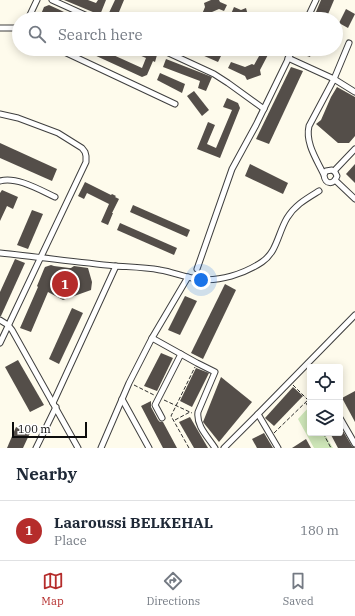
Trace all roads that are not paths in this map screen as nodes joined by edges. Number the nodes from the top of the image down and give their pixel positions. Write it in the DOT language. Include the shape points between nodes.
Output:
graph roads {
  1 [pos="37,0"];
  2 [pos="52,0"];
  3 [pos="316,0"];
  4 [pos="31,12"];
  5 [pos="79,12"];
  6 [pos="310,12"];
  7 [pos="0,28"];
  8 [pos="12,28"];
  9 [pos="349,43"];
  10 [pos="73,56"];
  11 [pos="175,56"];
  12 [pos="288,58"];
  13 [pos="334,79"];
  14 [pos="355,92"];
  15 [pos="175,104"];
  16 [pos="264,109"];
  17 [pos="0,114"];
  18 [pos="355,149"];
  19 [pos="334,170"];
  20 [pos="324,175"];
  21 [pos="335,180"];
  22 [pos="0,181"];
  23 [pos="319,191"];
  24 [pos="55,197"];
  25 [pos="355,199"];
  26 [pos="0,253"];
  27 [pos="41,258"];
  28 [pos="116,266"];
  29 [pos="197,269"];
  30 [pos="188,277"];
  31 [pos="355,315"];
  32 [pos="0,320"];
  33 [pos="8,325"];
  34 [pos="152,338"];
  35 [pos="0,343"];
  36 [pos="181,354"];
  37 [pos="310,364"];
  38 [pos="307,367"];
  39 [pos="122,399"];
  40 [pos="55,405"];
  41 [pos="258,414"];
  42 [pos="162,418"];
  43 [pos="343,423"];
  44 [pos="355,444"];
  45 [pos="36,448"];
  46 [pos="78,448"];
  47 [pos="101,448"];
  48 [pos="149,448"];
  49 [pos="215,448"];
  50 [pos="224,448"];
  51 [pos="278,448"];
  1 -- 4 [label="street"];
  2 -- 5 [label="street"];
  3 -- 6 [label="street"];
  7 -- 8 [label="street"];
  9 -- 13 [label="street"];
  10 -- 15 [label="street"];
  11 -- 16 [label="street" via="214,74"];
  12 -- 13 [label="street"];
  12 -- 16 [label="street"];
  13 -- 14 [label="street"];
  13 -- 20 [label="street" via="308,132 308,140"];
  16 -- 29 [label="street" via="232,169"];
  17 -- 27 [label="street" via="58,133 82,148 86,156 86,162"];
  18 -- 19 [label="street"];
  19 -- 20 [label="street" via="328,170"];
  19 -- 21 [label="street" via="337,176"];
  20 -- 21 [label="street" via="327,182"];
  21 -- 25 [label="street"];
  22 -- 24 [label="street" via="19,182"];
  23 -- 30 [label="street" via="295,207 273,252 262,262 228,277 198,280"];
  26 -- 27 [label="street"];
  27 -- 28 [label="street"];
  27 -- 33 [label="street"];
  28 -- 30 [label="street" via="159,269"];
  28 -- 40 [label="street"];
  30 -- 34 [label="street"];
  31 -- 37 [label="street"];
  32 -- 33 [label="street"];
  33 -- 35 [label="street"];
  33 -- 40 [label="street"];
  34 -- 36 [label="street"];
  34 -- 39 [label="street"];
  36 -- 42 [label="street" via="156,405"];
  36 -- 49 [label="street" via="215,372 198,415 200,426"];
  38 -- 41 [label="street"];
  39 -- 47 [label="street"];
  39 -- 48 [label="street"];
  40 -- 45 [label="street"];
  40 -- 46 [label="street"];
  41 -- 50 [label="street"];
  41 -- 51 [label="street"];
  43 -- 44 [label="street"];
}
